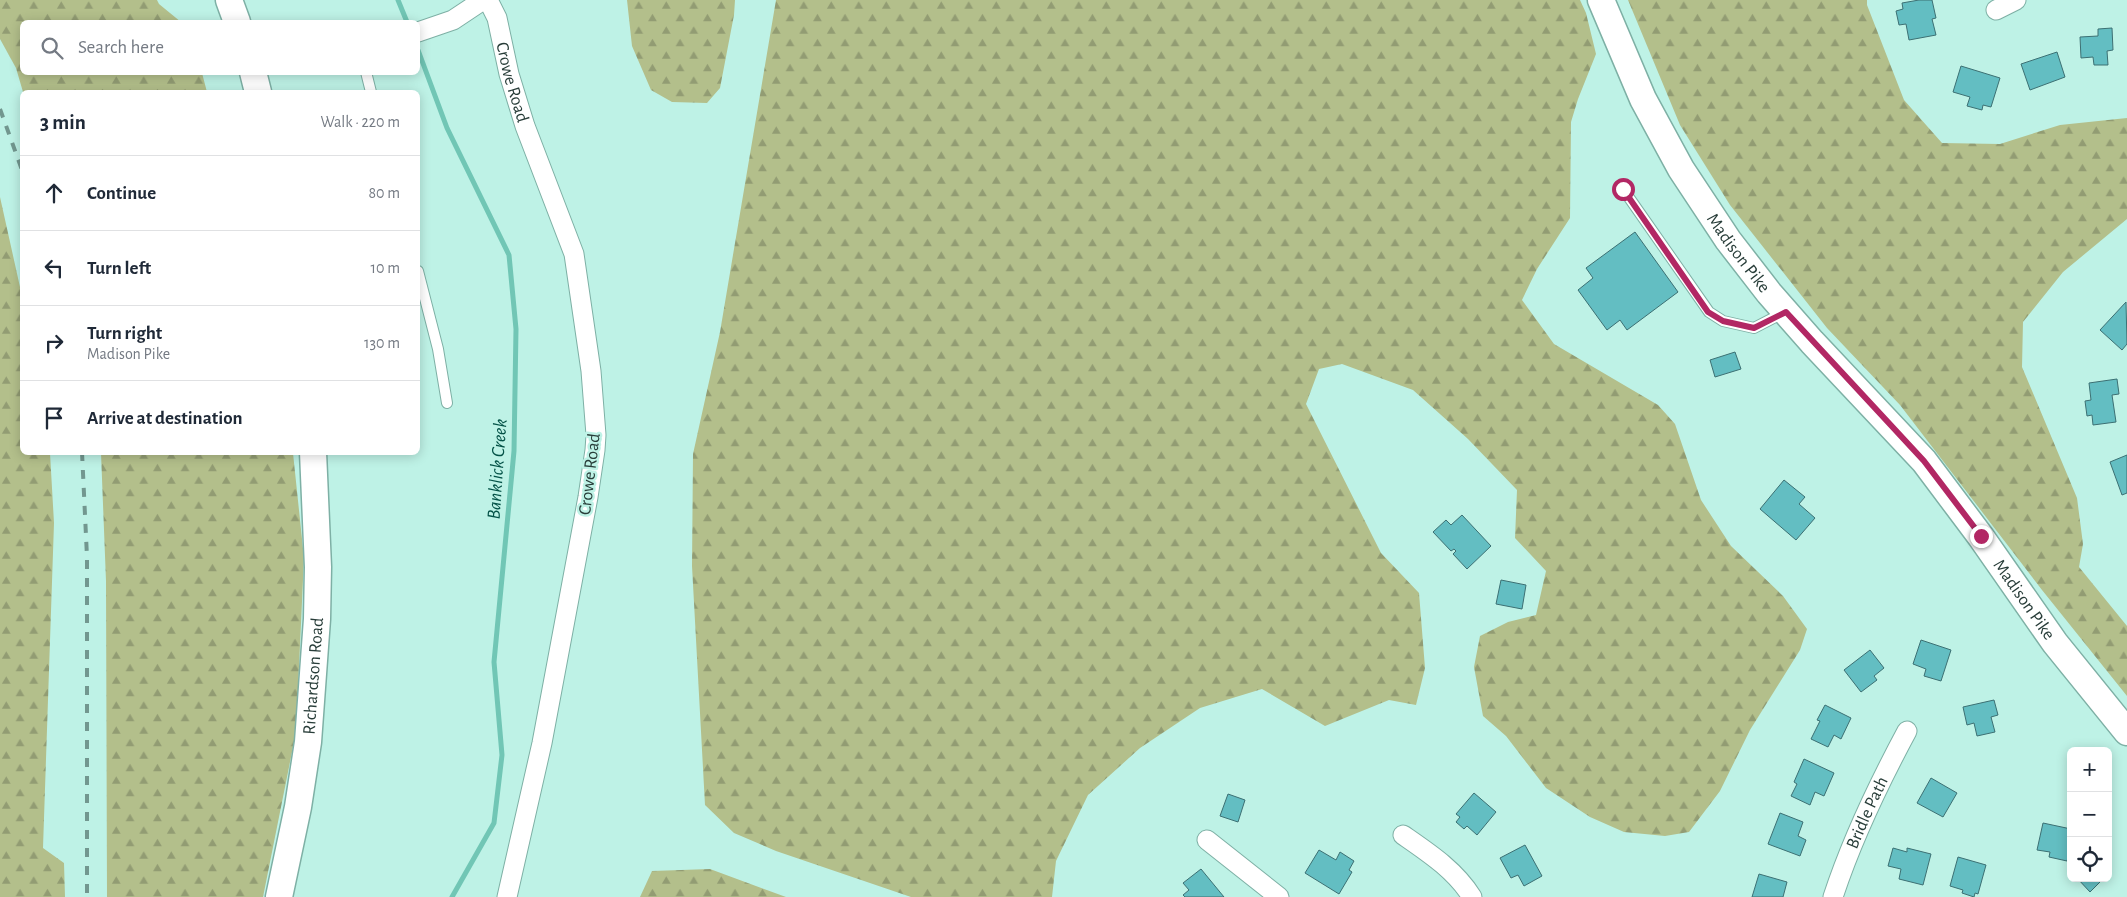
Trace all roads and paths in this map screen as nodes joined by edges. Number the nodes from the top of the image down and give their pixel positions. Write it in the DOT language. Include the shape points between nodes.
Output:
graph roads {
  1 [pos="229,0"];
  2 [pos="483,0"];
  3 [pos="488,0"];
  4 [pos="1601,0"];
  5 [pos="2016,0"];
  6 [pos="1996,10"];
  7 [pos="236,20"];
  8 [pos="420,31"];
  9 [pos="367,75"];
  10 [pos="370,90"];
  11 [pos="1623,189"];
  12 [pos="420,279"];
  13 [pos="1786,312"];
  14 [pos="447,403"];
  15 [pos="313,455"];
  16 [pos="1907,732"];
  17 [pos="2127,732"];
  18 [pos="1403,835"];
  19 [pos="1207,840"];
  20 [pos="280,897"];
  21 [pos="506,897"];
  22 [pos="1279,897"];
  23 [pos="1472,897"];
  24 [pos="1833,897"];
  1 -- 7 [label="street"];
  2 -- 8 [label="street" via="453,20"];
  3 -- 21 [label="street, Crowe Road" via="497,18 524,126 574,254 591,372 596,435 588,497 542,743"];
  4 -- 13 [label="street, Madison Pike" via="1643,99 1681,169 1728,240"];
  5 -- 6 [label="street"];
  9 -- 10 [label="lane"];
  11 -- 13 [label="lane" via="1708,312 1723,321 1754,328"];
  12 -- 14 [label="lane" via="438,349"];
  13 -- 17 [label="street, Madison Pike" via="1924,461 2055,643"];
  15 -- 20 [label="street, Richardson Road" via="318,567 308,742"];
  16 -- 24 [label="street, Bridle Path" via="1875,791 1846,857"];
  18 -- 23 [label="street" via="1453,872"];
  19 -- 22 [label="street"];
}
